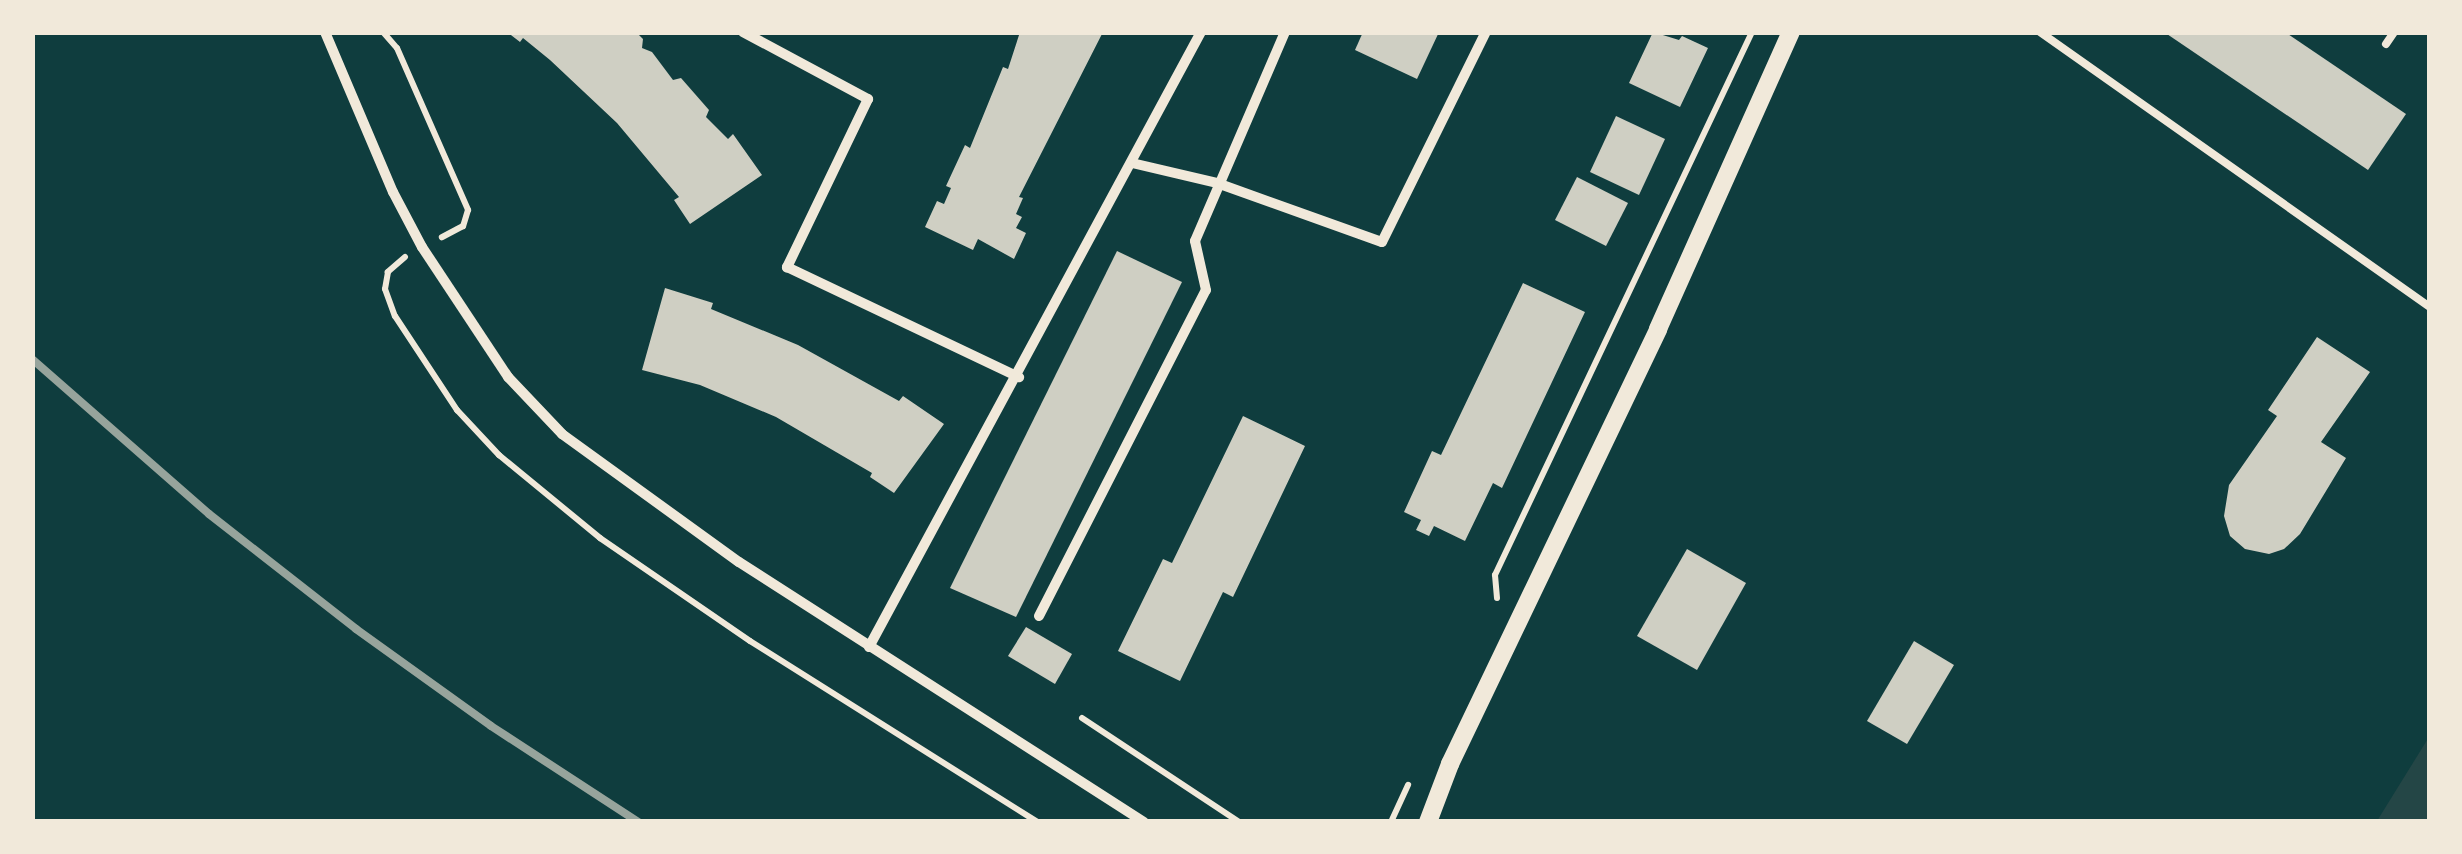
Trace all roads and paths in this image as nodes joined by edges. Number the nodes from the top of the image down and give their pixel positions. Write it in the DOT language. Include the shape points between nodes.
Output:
graph roads {
  1 [pos="325,32"];
  2 [pos="743,32"];
  3 [pos="1201,32"];
  4 [pos="1284,32"];
  5 [pos="1486,32"];
  6 [pos="1752,32"];
  7 [pos="1792,32"];
  8 [pos="2040,32"];
  9 [pos="2394,32"];
  10 [pos="2386,44"];
  11 [pos="1132,162"];
  12 [pos="1217,182"];
  13 [pos="2430,307"];
  14 [pos="1019,377"];
  15 [pos="1497,603"];
  16 [pos="1039,616"];
  17 [pos="869,647"];
  18 [pos="1082,718"];
  19 [pos="1415,771"];
  20 [pos="1144,822"];
  21 [pos="1238,822"];
  22 [pos="1390,822"];
  23 [pos="1428,822"];
  1 -- 17 [label="street" via="400,206 508,378 562,434"];
  2 -- 14 [label="street" via="868,99 787,267"];
  3 -- 11 [label="street"];
  4 -- 12 [label="street"];
  5 -- 12 [label="street" via="1382,242"];
  6 -- 15 [label="path" via="1495,574"];
  7 -- 23 [label="street"];
  8 -- 13 [label="lane"];
  9 -- 10 [label="lane"];
  11 -- 12 [label="street"];
  11 -- 14 [label="street"];
  12 -- 16 [label="street" via="1195,241 1206,290"];
  14 -- 17 [label="street"];
  17 -- 20 [label="street"];
  18 -- 21 [label="path"];
  19 -- 22 [label="path"];
}
